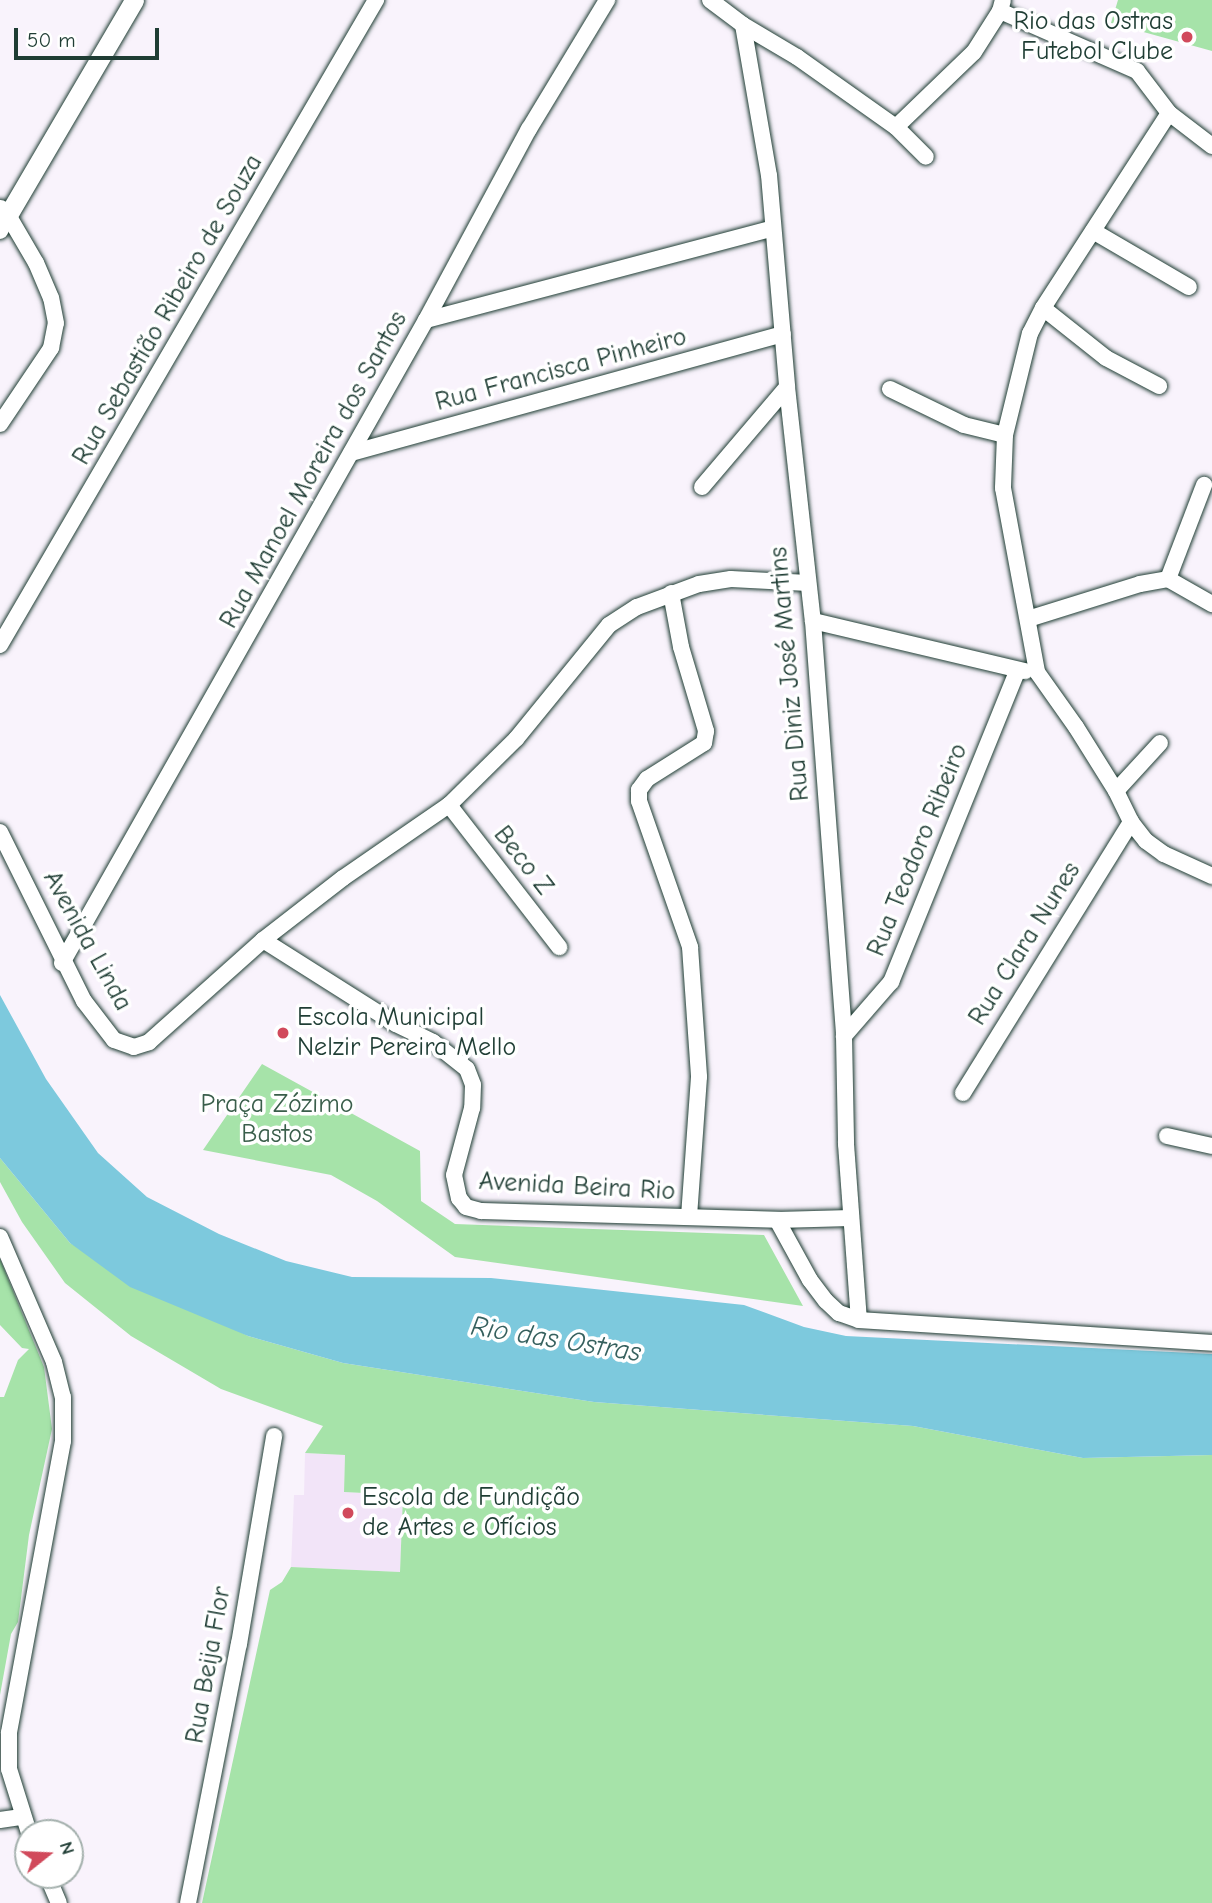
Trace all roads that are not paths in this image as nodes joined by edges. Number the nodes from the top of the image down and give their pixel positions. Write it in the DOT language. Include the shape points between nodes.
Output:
graph roads {
  1 [pos="134,0"];
  2 [pos="376,0"];
  3 [pos="607,0"];
  4 [pos="710,0"];
  5 [pos="1002,6"];
  6 [pos="743,25"];
  7 [pos="1169,113"];
  8 [pos="896,127"];
  9 [pos="1212,146"];
  10 [pos="926,157"];
  11 [pos="3,218"];
  12 [pos="773,228"];
  13 [pos="1093,231"];
  14 [pos="1189,287"];
  15 [pos="1043,308"];
  16 [pos="426,320"];
  17 [pos="783,334"];
  18 [pos="1158,386"];
  19 [pos="787,387"];
  20 [pos="890,389"];
  21 [pos="0,424"];
  22 [pos="1005,435"];
  23 [pos="351,453"];
  24 [pos="1204,485"];
  25 [pos="702,486"];
  26 [pos="1168,579"];
  27 [pos="808,583"];
  28 [pos="671,593"];
  29 [pos="1212,604"];
  30 [pos="1028,619"];
  31 [pos="813,621"];
  32 [pos="0,645"];
  33 [pos="1017,671"];
  34 [pos="1037,672"];
  35 [pos="1160,743"];
  36 [pos="1116,791"];
  37 [pos="449,805"];
  38 [pos="1131,822"];
  39 [pos="0,832"];
  40 [pos="1212,876"];
  41 [pos="263,940"];
  42 [pos="559,947"];
  43 [pos="62,963"];
  44 [pos="844,1036"];
  45 [pos="962,1093"];
  46 [pos="1167,1136"];
  47 [pos="1212,1146"];
  48 [pos="689,1216"];
  49 [pos="851,1218"];
  50 [pos="777,1220"];
  51 [pos="0,1237"];
  52 [pos="859,1320"];
  53 [pos="1212,1343"];
  54 [pos="274,1436"];
  55 [pos="22,1817"];
  56 [pos="0,1820"];
  57 [pos="188,1903"];
  1 -- 11 [label="street"];
  2 -- 32 [label="street, Rua Sebastião Ribeiro de Souza"];
  3 -- 16 [label="street, Rua Manoel Moreira dos Santos" via="529,129"];
  4 -- 6 [label="street"];
  5 -- 7 [label="street" via="1137,71"];
  5 -- 8 [label="street" via="967,60"];
  6 -- 8 [label="street"];
  6 -- 12 [label="street, Rua Diniz José Martins" via="763,132"];
  7 -- 9 [label="street"];
  7 -- 13 [label="street"];
  8 -- 10 [label="street"];
  11 -- 21 [label="street" via="36,263 56,323 51,348"];
  12 -- 16 [label="street"];
  12 -- 17 [label="street, Rua Diniz José Martins"];
  13 -- 14 [label="street"];
  13 -- 15 [label="street"];
  15 -- 18 [label="street" via="1106,358"];
  15 -- 22 [label="street" via="1019,369"];
  16 -- 23 [label="street, Rua Manoel Moreira dos Santos"];
  17 -- 19 [label="street, Rua Diniz José Martins"];
  17 -- 23 [label="street, Rua Francisca Pinheiro"];
  19 -- 25 [label="street"];
  19 -- 27 [label="street, Rua Diniz José Martins"];
  20 -- 22 [label="street" via="964,425"];
  22 -- 30 [label="street" via="1005,508"];
  23 -- 43 [label="street, Rua Manoel Moreira dos Santos"];
  24 -- 26 [label="street"];
  26 -- 29 [label="street"];
  26 -- 30 [label="street"];
  27 -- 28 [label="street" via="731,579"];
  27 -- 31 [label="street, Rua Diniz José Martins"];
  28 -- 37 [label="street" via="609,625 516,739"];
  28 -- 48 [label="street" via="681,647 706,731 704,743 647,779 639,790 639,801 690,947 699,1077"];
  30 -- 34 [label="street"];
  31 -- 33 [label="street"];
  31 -- 44 [label="street, Rua Diniz José Martins"];
  33 -- 34 [label="street"];
  33 -- 44 [label="street, Rua Teodoro Ribeiro" via="891,982"];
  34 -- 36 [label="street"];
  35 -- 36 [label="street"];
  36 -- 38 [label="street"];
  37 -- 41 [label="street"];
  37 -- 42 [label="street, Beco Z"];
  38 -- 40 [label="street" via="1164,855"];
  38 -- 45 [label="street, Rua Clara Nunes"];
  39 -- 43 [label="street, Avenida Linda"];
  41 -- 43 [label="street, Avenida Linda" via="149,1042 134,1047 114,1040 84,1002"];
  41 -- 48 [label="street, Avenida Beira Rio" via="396,1024 433,1042 467,1069 473,1085 472,1108 454,1174 466,1208"];
  44 -- 49 [label="street, Rua Diniz José Martins"];
  46 -- 47 [label="street"];
  48 -- 50 [label="street, Avenida Beira Rio"];
  49 -- 50 [label="street, Avenida Beira Rio"];
  49 -- 52 [label="street, Rua Diniz José Martins"];
  50 -- 52 [label="street" via="826,1301 839,1313"];
  51 -- 55 [label="street" via="54,1362 63,1397 63,1441 9,1733 9,1769"];
  52 -- 53 [label="street"];
  54 -- 57 [label="street, Rua Beija Flor"];
  55 -- 56 [label="street"];
}
